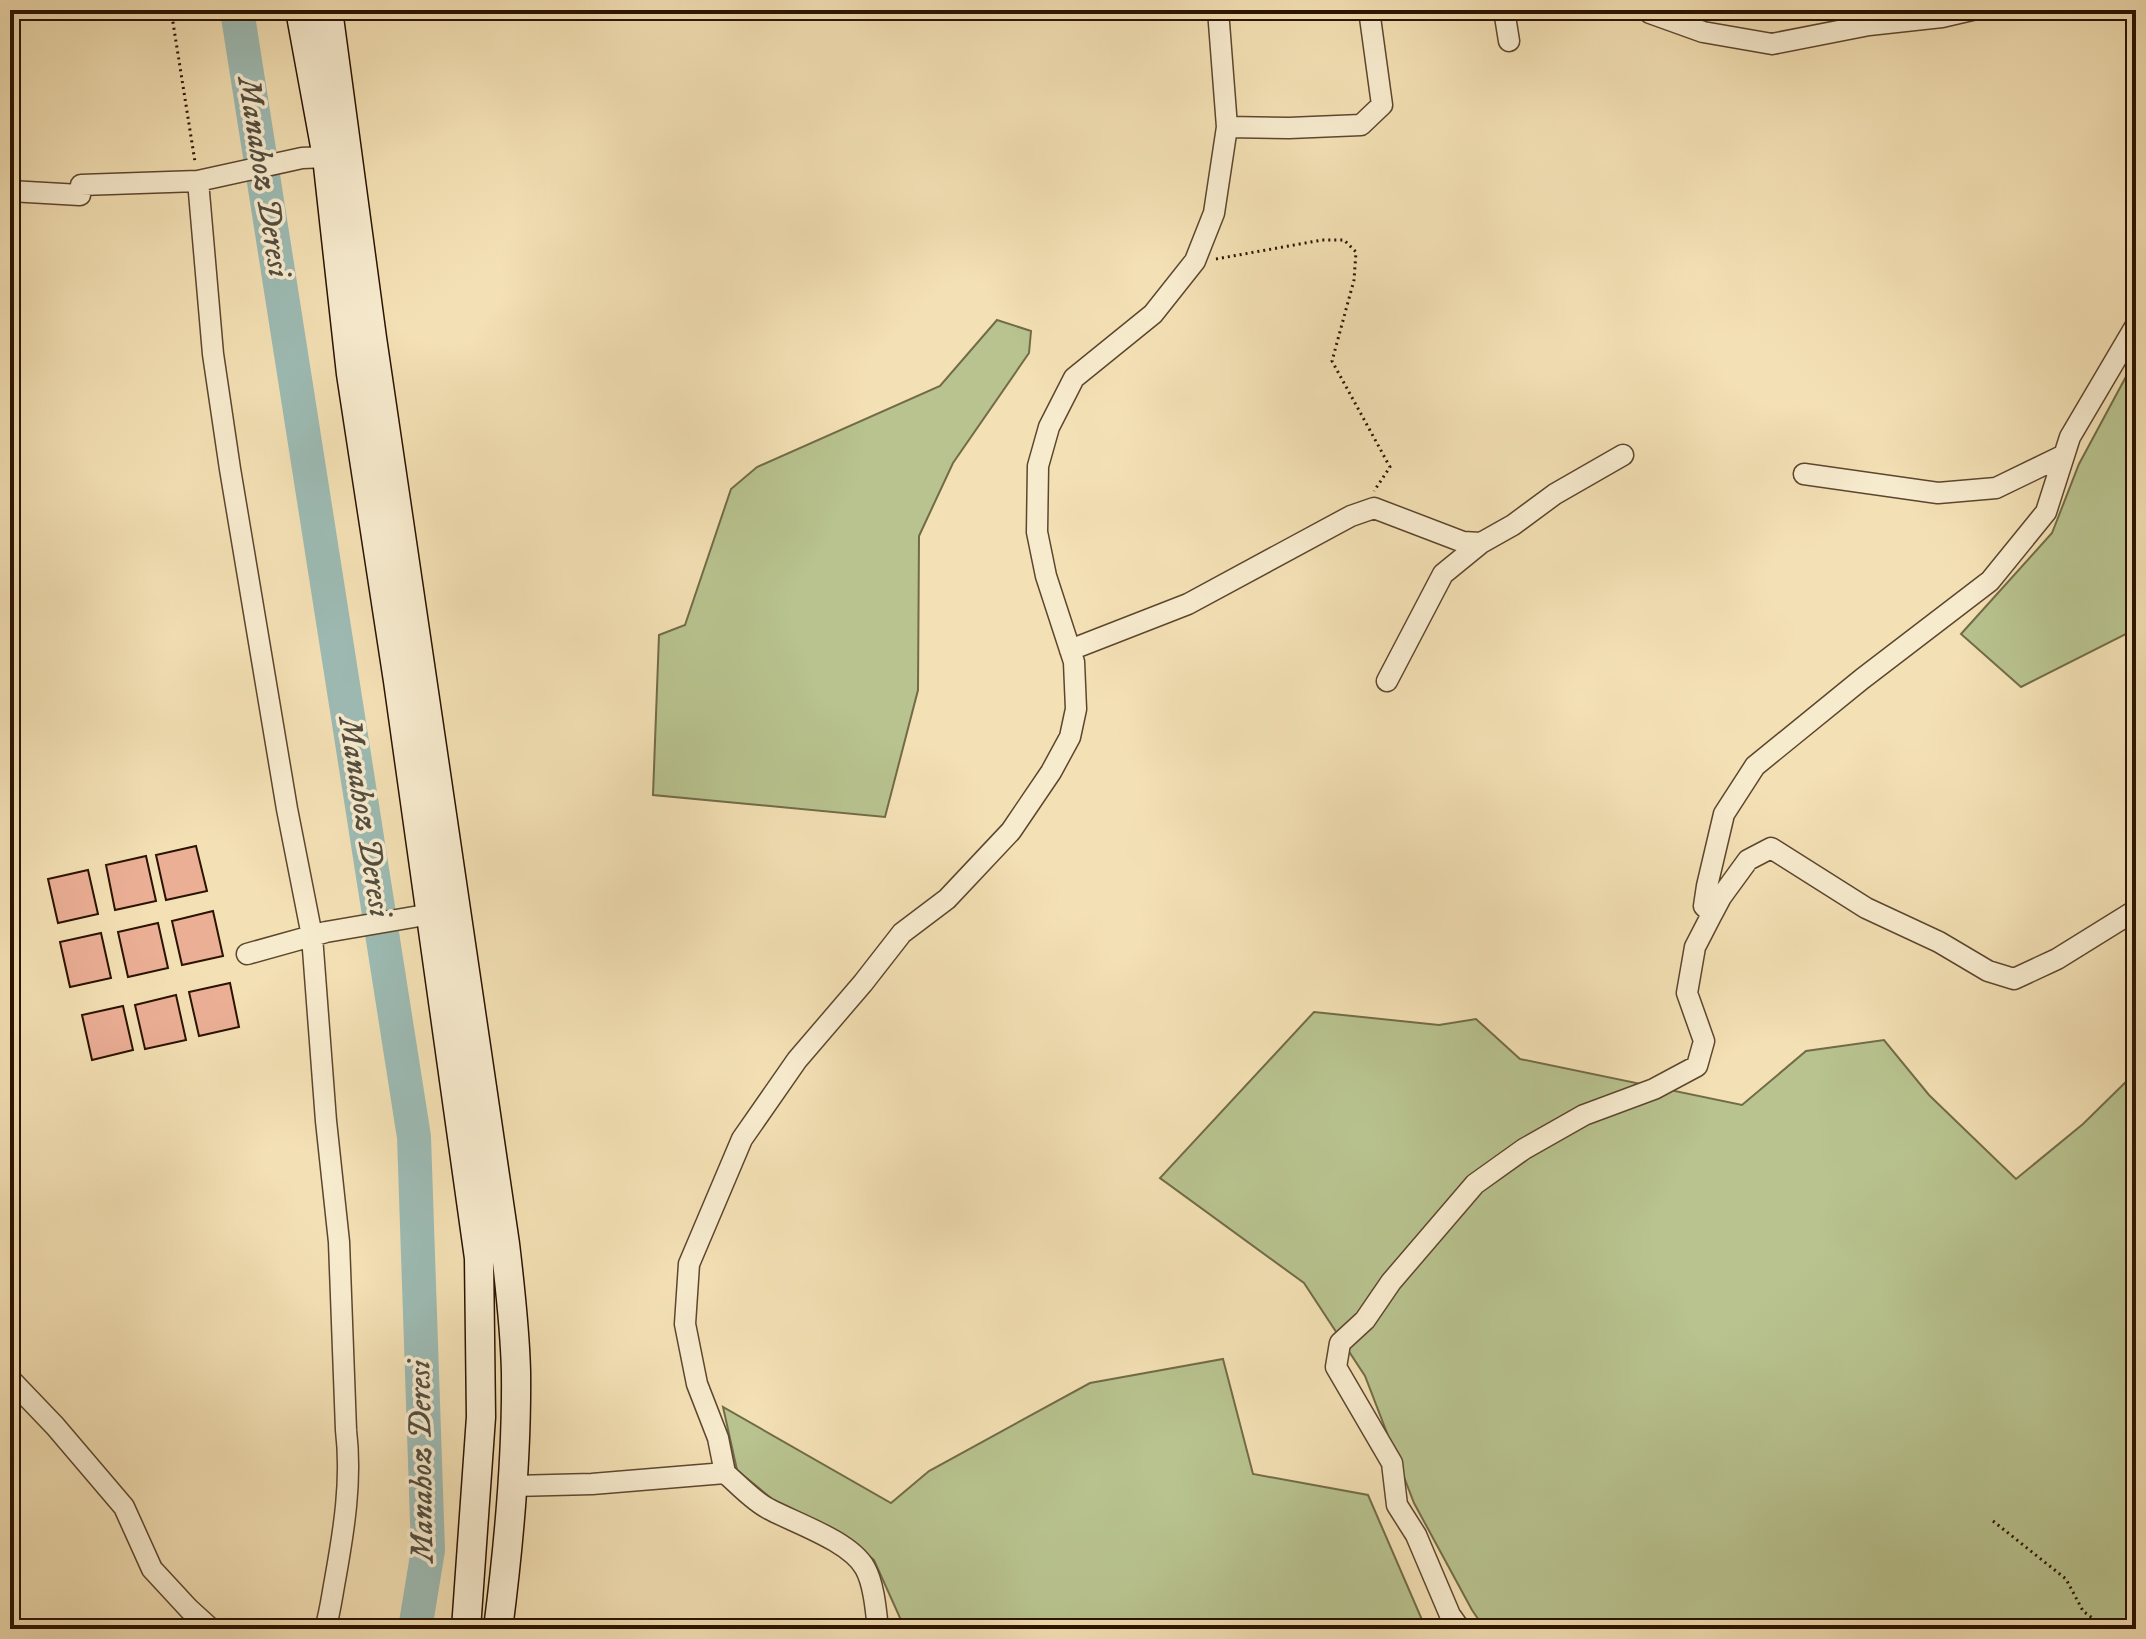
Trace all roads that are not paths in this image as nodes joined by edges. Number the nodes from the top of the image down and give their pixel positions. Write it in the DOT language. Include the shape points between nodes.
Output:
graph roads {
  1 [pos="300,10"];
  2 [pos="328,10"];
  3 [pos="1218,10"];
  4 [pos="1369,10"];
  5 [pos="1504,10"];
  6 [pos="1647,10"];
  7 [pos="1972,10"];
  8 [pos="1509,41"];
  9 [pos="1227,127"];
  10 [pos="314,158"];
  11 [pos="198,181"];
  12 [pos="10,191"];
  13 [pos="2136,325"];
  14 [pos="1623,455"];
  15 [pos="2064,455"];
  16 [pos="1804,474"];
  17 [pos="1481,543"];
  18 [pos="1070,650"];
  19 [pos="1387,681"];
  20 [pos="2136,910"];
  21 [pos="424,914"];
  22 [pos="1712,914"];
  23 [pos="319,934"];
  24 [pos="247,954"];
  25 [pos="10,1379"];
  26 [pos="725,1473"];
  27 [pos="513,1486"];
  28 [pos="211,1629"];
  29 [pos="325,1629"];
  30 [pos="466,1629"];
  31 [pos="498,1629"];
  32 [pos="878,1629"];
  33 [pos="1460,1629"];
  1 -- 10 [label="main road"];
  2 -- 27 [label="main road" via="505,1244 516,1372"];
  3 -- 9 [label="street"];
  4 -- 9 [label="street" via="1382,105 1361,125"];
  5 -- 8 [label="street"];
  6 -- 7 [label="street" via="1703,32 1772,44"];
  9 -- 18 [label="street" via="1214,213 1195,261 1153,314 1074,378 1049,427 1038,466 1037,532"];
  10 -- 11 [label="street"];
  10 -- 21 [label="main road" via="351,374"];
  11 -- 12 [label="street" via="81,185 80,195"];
  11 -- 23 [label="street" via="213,354 230,469 287,809"];
  13 -- 15 [label="street"];
  14 -- 17 [label="street"];
  15 -- 16 [label="street" via="1996,488 1938,493"];
  15 -- 22 [label="street" via="2046,512 1990,581 1755,766 1724,814 1704,906"];
  17 -- 18 [label="street" via="1463,542 1374,508 1188,604"];
  17 -- 19 [label="street" via="1443,574"];
  18 -- 26 [label="street" via="1076,709 1070,737 1051,772 1011,831 947,899 902,933 797,1060 742,1139 689,1264 685,1324"];
  20 -- 22 [label="street" via="2014,979 1988,971 1866,908 1771,848 1748,860"];
  21 -- 23 [label="street"];
  21 -- 30 [label="main road" via="479,1258 481,1417"];
  22 -- 33 [label="street" via="1695,947 1687,993 1704,1041 1697,1066 1584,1115 1475,1184 1365,1320 1340,1343 1336,1367 1392,1463 1397,1505"];
  23 -- 24 [label="street"];
  23 -- 29 [label="street" via="326,1121 339,1242 350,1459"];
  25 -- 28 [label="street" via="124,1507 152,1569"];
  26 -- 27 [label="street"];
  26 -- 32 [label="street" via="765,1508 823,1534 864,1567"];
  27 -- 31 [label="main road"];
}
